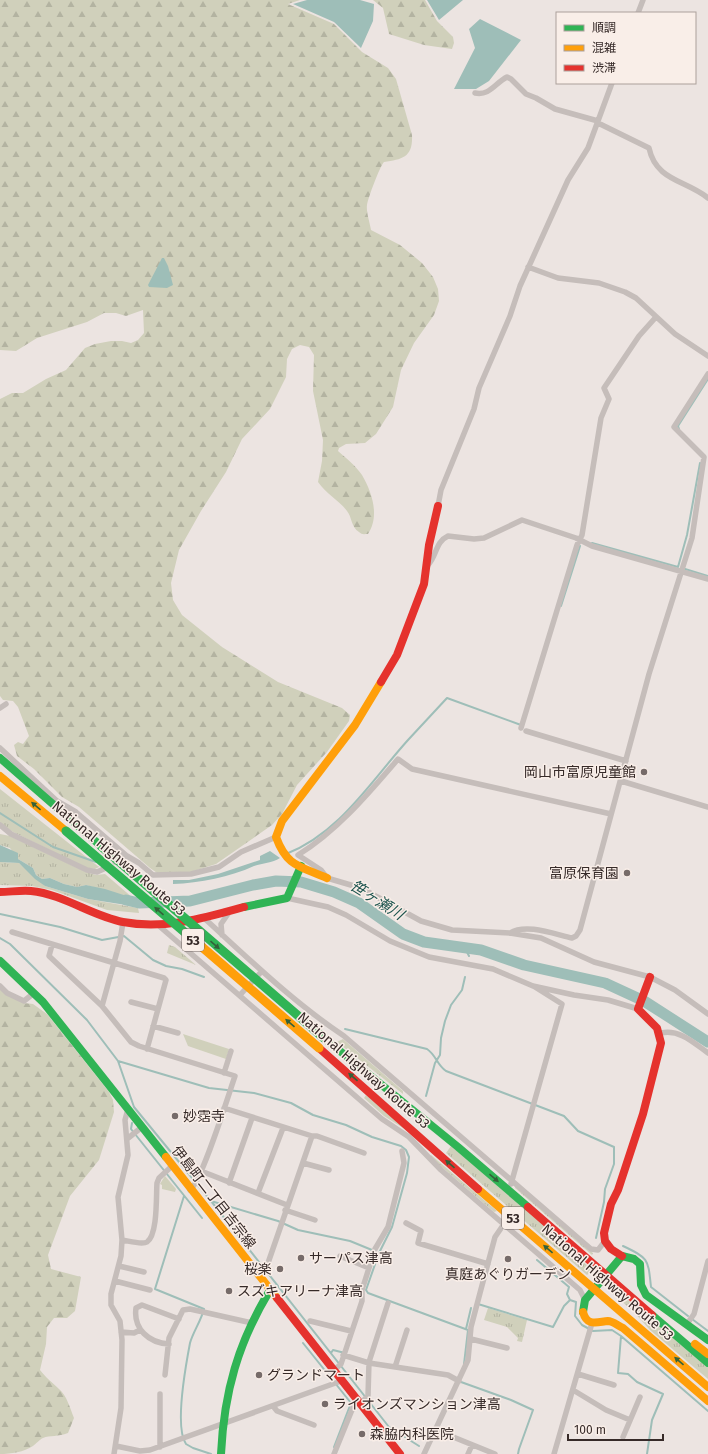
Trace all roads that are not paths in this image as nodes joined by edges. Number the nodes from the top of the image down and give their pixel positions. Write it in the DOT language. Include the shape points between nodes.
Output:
graph roads {
  1 [pos="643,0"];
  2 [pos="638,12"];
  3 [pos="612,84"];
  4 [pos="475,94"];
  5 [pos="598,122"];
  6 [pos="708,198"];
  7 [pos="528,267"];
  8 [pos="656,317"];
  9 [pos="708,356"];
  10 [pos="708,374"];
  11 [pos="438,506"];
  12 [pos="579,540"];
  13 [pos="428,566"];
  14 [pos="682,571"];
  15 [pos="708,579"];
  16 [pos="6,704"];
  17 [pos="0,708"];
  18 [pos="0,748"];
  19 [pos="0,758"];
  20 [pos="626,761"];
  21 [pos="0,776"];
  22 [pos="621,781"];
  23 [pos="708,807"];
  24 [pos="611,814"];
  25 [pos="0,825"];
  26 [pos="0,832"];
  27 [pos="11,834"];
  28 [pos="276,837"];
  29 [pos="127,856"];
  30 [pos="300,868"];
  31 [pos="327,878"];
  32 [pos="0,892"];
  33 [pos="288,896"];
  34 [pos="231,911"];
  35 [pos="204,918"];
  36 [pos="122,922"];
  37 [pos="158,925"];
  38 [pos="12,932"];
  39 [pos="510,933"];
  40 [pos="222,935"];
  41 [pos="52,945"];
  42 [pos="0,961"];
  43 [pos="114,962"];
  44 [pos="262,971"];
  45 [pos="650,977"];
  46 [pos="0,986"];
  47 [pos="533,986"];
  48 [pos="34,994"];
  49 [pos="240,995"];
  50 [pos="131,1002"];
  51 [pos="102,1006"];
  52 [pos="697,1006"];
  53 [pos="708,1008"];
  54 [pos="158,1009"];
  55 [pos="638,1009"];
  56 [pos="708,1014"];
  57 [pos="153,1026"];
  58 [pos="178,1032"];
  59 [pos="661,1033"];
  60 [pos="147,1049"];
  61 [pos="231,1050"];
  62 [pos="708,1053"];
  63 [pos="224,1073"];
  64 [pos="407,1091"];
  65 [pos="399,1100"];
  66 [pos="224,1108"];
  67 [pos="128,1109"];
  68 [pos="252,1118"];
  69 [pos="283,1128"];
  70 [pos="140,1129"];
  71 [pos="312,1136"];
  72 [pos="129,1137"];
  73 [pos="402,1151"];
  74 [pos="364,1153"];
  75 [pos="303,1162"];
  76 [pos="167,1170"];
  77 [pos="329,1170"];
  78 [pos="201,1171"];
  79 [pos="229,1182"];
  80 [pos="194,1185"];
  81 [pos="510,1185"];
  82 [pos="258,1193"];
  83 [pos="286,1207"];
  84 [pos="507,1219"];
  85 [pos="316,1220"];
  86 [pos="406,1223"];
  87 [pos="122,1240"];
  88 [pos="605,1241"];
  89 [pos="340,1256"];
  90 [pos="622,1256"];
  91 [pos="708,1261"];
  92 [pos="488,1264"];
  93 [pos="119,1266"];
  94 [pos="369,1268"];
  95 [pos="262,1271"];
  96 [pos="144,1272"];
  97 [pos="606,1275"];
  98 [pos="115,1281"];
  99 [pos="595,1288"];
  100 [pos="150,1290"];
  101 [pos="270,1290"];
  102 [pos="585,1300"];
  103 [pos="388,1303"];
  104 [pos="649,1311"];
  105 [pos="179,1319"];
  106 [pos="310,1321"];
  107 [pos="252,1323"];
  108 [pos="687,1324"];
  109 [pos="591,1328"];
  110 [pos="140,1330"];
  111 [pos="407,1330"];
  112 [pos="351,1331"];
  113 [pos="121,1332"];
  114 [pos="471,1338"];
  115 [pos="708,1340"];
  116 [pos="169,1344"];
  117 [pos="507,1348"];
  118 [pos="344,1354"];
  119 [pos="708,1354"];
  120 [pos="369,1361"];
  121 [pos="708,1363"];
  122 [pos="337,1367"];
  123 [pos="396,1367"];
  124 [pos="578,1374"];
  125 [pos="165,1375"];
  126 [pos="459,1381"];
  127 [pos="336,1383"];
  128 [pos="614,1385"];
  129 [pos="708,1386"];
  130 [pos="573,1390"];
  131 [pos="160,1394"];
  132 [pos="640,1397"];
  133 [pos="708,1401"];
  134 [pos="359,1402"];
  135 [pos="273,1406"];
  136 [pos="630,1420"];
  137 [pos="223,1423"];
  138 [pos="314,1425"];
  139 [pos="436,1430"];
  140 [pos="622,1437"];
  141 [pos="472,1445"];
  142 [pos="116,1446"];
  143 [pos="160,1447"];
  144 [pos="114,1454"];
  145 [pos="221,1454"];
  146 [pos="334,1454"];
  147 [pos="400,1454"];
  148 [pos="424,1454"];
  149 [pos="468,1454"];
  150 [pos="495,1454"];
  151 [pos="554,1454"];
  1 -- 2 [label="street"];
  3 -- 5 [label="street"];
  4 -- 5 [label="street" via="482,95 490,91 507,77 526,94 555,109"];
  5 -- 6 [label="street" via="649,148 651,159 658,168 670,178 694,188"];
  5 -- 7 [label="street" via="588,148 568,180"];
  7 -- 8 [label="street" via="558,278 612,287 636,298"];
  7 -- 11 [label="street" via="479,388 474,409 441,490"];
  8 -- 9 [label="street" via="675,334"];
  8 -- 12 [label="street" via="639,336 604,388 609,399 601,418"];
  10 -- 14 [label="street" via="674,427 704,457 692,538"];
  11 -- 13 [label="main road" via="429,545"];
  12 -- 13 [label="street" via="522,520 484,538 474,540 448,536 438,543 433,560"];
  12 -- 14 [label="street"];
  12 -- 20 [label="street" via="522,728"];
  13 -- 28 [label="main road" via="424,584 397,655 355,726 282,821"];
  14 -- 15 [label="street"];
  14 -- 20 [label="street" via="649,674"];
  16 -- 17 [label="street"];
  18 -- 29 [label="street" via="57,801 76,812"];
  19 -- 65 [label="main road, National Highway Route 53 / 53, one-way, bridge"];
  20 -- 22 [label="street"];
  84 -- 21 [label="main road, National Highway Route 53 / 53, one-way, bridge" via="319,1048"];
  22 -- 23 [label="street"];
  22 -- 24 [label="street"];
  24 -- 31 [label="street" via="412,769 398,759 354,809 330,832 298,855 321,870"];
  24 -- 39 [label="street" via="580,930 576,936 572,938 517,929"];
  25 -- 27 [label="street"];
  26 -- 27 [label="street"];
  27 -- 29 [label="street" via="86,870 97,872"];
  28 -- 29 [label="street" via="241,852 219,867 191,874 153,875"];
  28 -- 30 [label="main road" via="284,856"];
  30 -- 31 [label="main road"];
  30 -- 33 [label="main road"];
  31 -- 39 [label="street" via="377,895 407,915 434,926 452,930"];
  32 -- 36 [label="main road" via="31,891"];
  33 -- 34 [label="main road"];
  33 -- 47 [label="street" via="328,907 390,941 422,954 493,969"];
  34 -- 35 [label="main road"];
  34 -- 40 [label="street" via="221,924"];
  35 -- 37 [label="main road"];
  35 -- 40 [label="street"];
  36 -- 37 [label="main road"];
  36 -- 43 [label="street"];
  37 -- 49 [label="street"];
  38 -- 41 [label="street"];
  39 -- 45 [label="street" via="541,938 594,962"];
  40 -- 44 [label="street"];
  41 -- 43 [label="street"];
  41 -- 51 [label="street" via="49,956"];
  42 -- 48 [label="main road, 伊島町二丁目吉宗線"];
  43 -- 51 [label="street"];
  43 -- 54 [label="street" via="166,980"];
  44 -- 49 [label="street"];
  44 -- 64 [label="street" via="318,1019 344,1036"];
  45 -- 52 [label="street" via="675,990"];
  45 -- 55 [label="main road"];
  46 -- 48 [label="street" via="7,993 24,1001"];
  47 -- 55 [label="street" via="608,1000"];
  47 -- 81 [label="street" via="562,1004"];
  48 -- 67 [label="main road, 伊島町二丁目吉宗線"];
  49 -- 84 [label="street" via="382,1119 409,1137 441,1170"];
  50 -- 54 [label="street"];
  51 -- 60 [label="street" via="131,1042"];
  52 -- 53 [label="street"];
  52 -- 56 [label="street"];
  54 -- 57 [label="street"];
  55 -- 59 [label="main road"];
  57 -- 58 [label="street"];
  57 -- 60 [label="street"];
  59 -- 62 [label="street" via="670,1031 681,1034"];
  59 -- 88 [label="main road" via="661,1043 643,1114 611,1204 604,1233"];
  60 -- 63 [label="street"];
  61 -- 63 [label="street"];
  63 -- 66 [label="street" via="235,1076"];
  64 -- 65 [label="street"];
  64 -- 81 [label="street"];
  65 -- 81 [label="main road, National Highway Route 53 / 53, one-way"];
  66 -- 68 [label="street"];
  66 -- 78 [label="street"];
  67 -- 70 [label="main road, 伊島町二丁目吉宗線"];
  67 -- 72 [label="street" via="125,1120"];
  68 -- 69 [label="street"];
  68 -- 79 [label="street"];
  69 -- 71 [label="street"];
  69 -- 82 [label="street"];
  70 -- 72 [label="street"];
  70 -- 76 [label="main road, 伊島町二丁目吉宗線"];
  71 -- 74 [label="street"];
  71 -- 75 [label="street"];
  72 -- 87 [label="street" via="128,1155 118,1197"];
  73 -- 94 [label="street" via="404,1163 388,1227 375,1249"];
  75 -- 77 [label="street"];
  75 -- 83 [label="street"];
  76 -- 80 [label="main road, 伊島町二丁目吉宗線"];
  76 -- 87 [label="street" via="157,1183 155,1219 150,1239 142,1243"];
  78 -- 79 [label="street"];
  78 -- 80 [label="street"];
  79 -- 82 [label="street"];
  80 -- 95 [label="main road, 伊島町二丁目吉宗線"];
  81 -- 88 [label="street" via="591,1249 598,1250"];
  81 -- 97 [label="main road, National Highway Route 53 / 53"];
  82 -- 83 [label="street"];
  83 -- 85 [label="street"];
  83 -- 95 [label="street"];
  84 -- 92 [label="street" via="495,1237"];
  99 -- 84 [label="main road, National Highway Route 53 / 53, one-way"];
  84 -- 102 [label="street" via="580,1290"];
  86 -- 92 [label="street" via="421,1231 418,1243"];
  87 -- 93 [label="street"];
  88 -- 90 [label="main road" via="611,1250"];
  89 -- 94 [label="street"];
  90 -- 97 [label="main road"];
  90 -- 108 [label="main road" via="634,1259 640,1264 641,1285 646,1294"];
  91 -- 108 [label="street" via="694,1314"];
  92 -- 114 [label="street" via="471,1327"];
  93 -- 96 [label="street"];
  93 -- 98 [label="street"];
  94 -- 112 [label="street" via="362,1290 362,1301"];
  95 -- 101 [label="main road, 伊島町二丁目吉宗線"];
  97 -- 99 [label="main road"];
  97 -- 104 [label="main road, National Highway Route 53 / 53"];
  98 -- 100 [label="street"];
  98 -- 113 [label="street" via="111,1305 120,1322"];
  99 -- 102 [label="main road"];
  129 -- 99 [label="main road, National Highway Route 53 / 53, one-way"];
  101 -- 107 [label="main road"];
  101 -- 122 [label="main road, 伊島町二丁目吉宗線"];
  102 -- 109 [label="main road" via="583,1314"];
  103 -- 120 [label="street"];
  104 -- 119 [label="main road"];
  104 -- 121 [label="main road, National Highway Route 53 / 53"];
  105 -- 107 [label="street" via="183,1310 190,1309"];
  105 -- 110 [label="street" via="142,1305 136,1308 135,1317"];
  105 -- 116 [label="street" via="169,1338"];
  106 -- 112 [label="street"];
  107 -- 137 [label="main road" via="231,1381"];
  108 -- 115 [label="main road"];
  109 -- 124 [label="street"];
  109 -- 133 [label="main road" via="607,1321 623,1328"];
  110 -- 113 [label="street" via="134,1333"];
  110 -- 116 [label="street" via="162,1344"];
  111 -- 123 [label="street"];
  112 -- 118 [label="street"];
  113 -- 142 [label="street" via="121,1408"];
  114 -- 117 [label="street"];
  114 -- 126 [label="street" via="468,1360"];
  116 -- 125 [label="street"];
  118 -- 120 [label="street"];
  118 -- 122 [label="street"];
  120 -- 123 [label="street"];
  120 -- 134 [label="street"];
  122 -- 127 [label="main road, 伊島町二丁目吉宗線"];
  123 -- 126 [label="street" via="448,1375"];
  124 -- 128 [label="street"];
  124 -- 130 [label="street"];
  126 -- 139 [label="street"];
  127 -- 134 [label="main road, 伊島町二丁目吉宗線"];
  127 -- 135 [label="street"];
  130 -- 136 [label="street" via="606,1410"];
  130 -- 151 [label="street"];
  131 -- 143 [label="street"];
  132 -- 136 [label="street"];
  134 -- 146 [label="street"];
  134 -- 147 [label="main road, 伊島町二丁目吉宗線"];
  135 -- 137 [label="street"];
  135 -- 138 [label="street"];
  136 -- 140 [label="street"];
  137 -- 143 [label="street"];
  137 -- 145 [label="main road"];
  139 -- 141 [label="street"];
  139 -- 148 [label="street"];
  141 -- 149 [label="street"];
  141 -- 150 [label="street"];
  142 -- 143 [label="street" via="140,1451"];
  142 -- 144 [label="street"];
}
